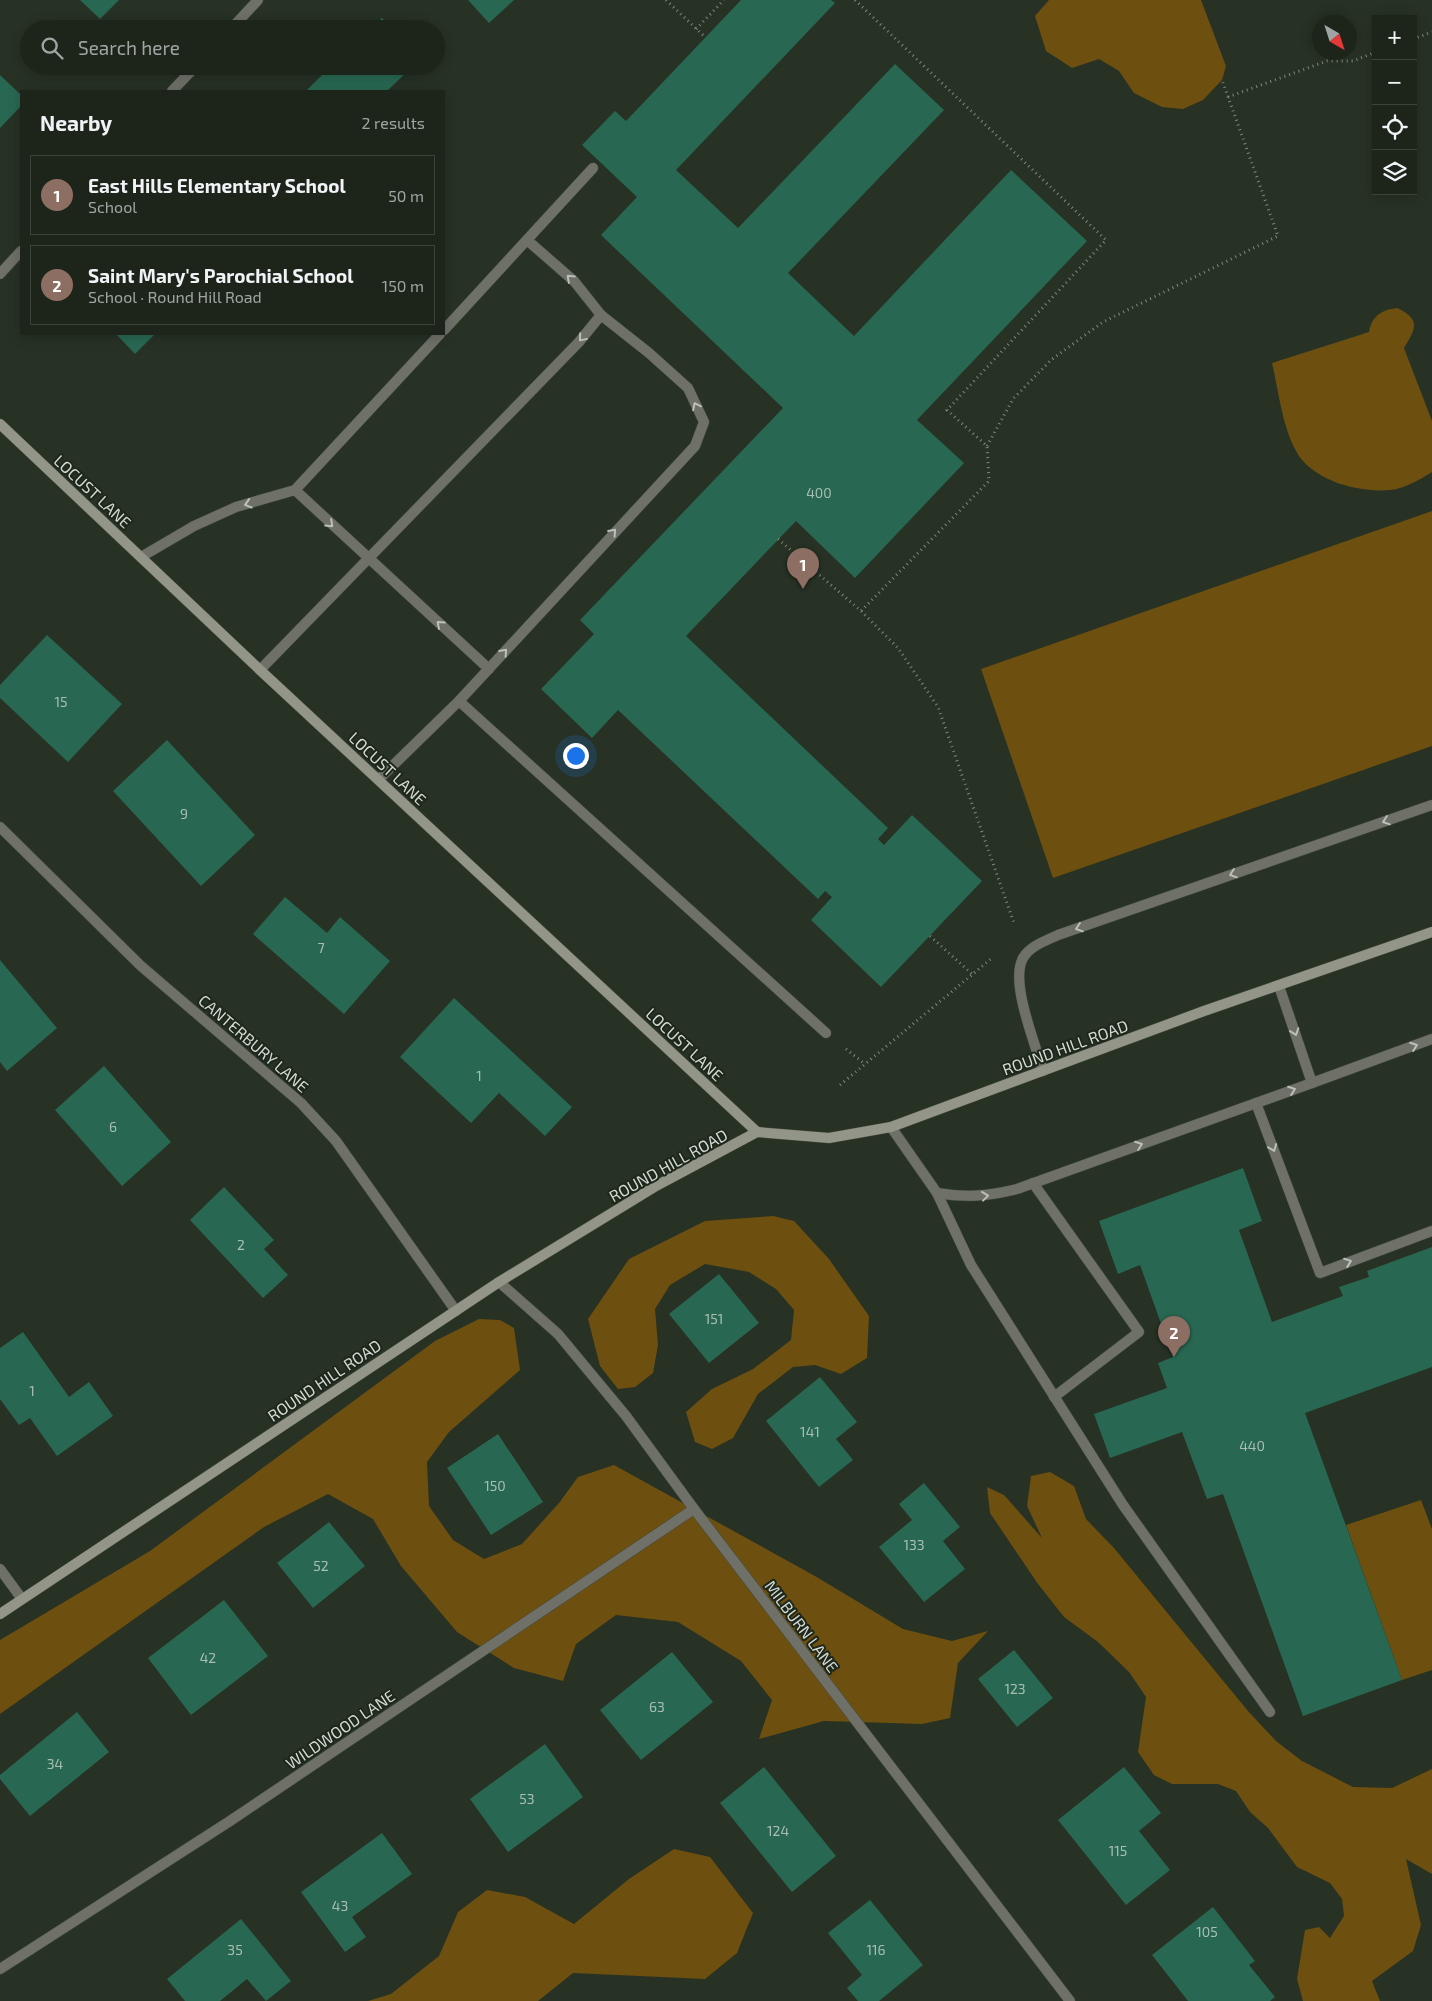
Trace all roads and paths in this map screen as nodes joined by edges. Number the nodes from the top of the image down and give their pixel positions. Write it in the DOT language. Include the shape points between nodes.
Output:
graph roads {
  1 [pos="258,0"];
  2 [pos="666,0"];
  3 [pos="724,0"];
  4 [pos="855,0"];
  5 [pos="239,20"];
  6 [pos="696,29"];
  7 [pos="1432,32"];
  8 [pos="705,37"];
  9 [pos="1417,38"];
  10 [pos="1372,54"];
  11 [pos="187,75"];
  12 [pos="1222,80"];
  13 [pos="173,90"];
  14 [pos="1228,97"];
  15 [pos="593,168"];
  16 [pos="527,240"];
  17 [pos="20,252"];
  18 [pos="0,274"];
  19 [pos="601,315"];
  20 [pos="445,329"];
  21 [pos="439,335"];
  22 [pos="0,424"];
  23 [pos="987,446"];
  24 [pos="295,490"];
  25 [pos="778,539"];
  26 [pos="141,557"];
  27 [pos="368,559"];
  28 [pos="862,611"];
  29 [pos="489,669"];
  30 [pos="260,670"];
  31 [pos="459,701"];
  32 [pos="379,779"];
  33 [pos="1432,805"];
  34 [pos="0,827"];
  35 [pos="1014,922"];
  36 [pos="1432,932"];
  37 [pos="930,936"];
  38 [pos="992,958"];
  39 [pos="972,974"];
  40 [pos="1279,986"];
  41 [pos="826,1033"];
  42 [pos="1432,1039"];
  43 [pos="1043,1071"];
  44 [pos="1312,1083"];
  45 [pos="840,1085"];
  46 [pos="1256,1103"];
  47 [pos="892,1127"];
  48 [pos="758,1132"];
  49 [pos="1033,1183"];
  50 [pos="937,1194"];
  51 [pos="1432,1230"];
  52 [pos="498,1282"];
  53 [pos="456,1310"];
  54 [pos="1054,1397"];
  55 [pos="694,1509"];
  56 [pos="0,1569"];
  57 [pos="22,1599"];
  58 [pos="0,1614"];
  59 [pos="1270,1712"];
  60 [pos="0,1969"];
  61 [pos="1070,2001"];
  1 -- 5 [label="street"];
  2 -- 6 [label="path"];
  3 -- 6 [label="path"];
  4 -- 23 [label="path" via="1106,240 947,410"];
  6 -- 8 [label="path"];
  7 -- 9 [label="path"];
  10 -- 14 [label="path" via="1353,61 1327,61"];
  11 -- 13 [label="street"];
  12 -- 14 [label="path"];
  14 -- 23 [label="path" via="1278,236 1103,322 1051,360 1013,399"];
  15 -- 16 [label="street"];
  19 -- 16 [label="street, one-way" via="574,281"];
  16 -- 20 [label="street"];
  17 -- 18 [label="street"];
  19 -- 27 [label="street, one-way" via="579,342"];
  29 -- 19 [label="street, one-way" via="695,446 704,422 688,388"];
  21 -- 24 [label="street"];
  22 -- 26 [label="street, LOCUST LANE"];
  23 -- 28 [label="path" via="989,481"];
  24 -- 26 [label="street, one-way" via="236,507 194,526"];
  24 -- 27 [label="street, one-way"];
  25 -- 28 [label="path"];
  26 -- 30 [label="street, LOCUST LANE"];
  29 -- 27 [label="street, one-way"];
  27 -- 30 [label="street"];
  28 -- 35 [label="path" via="898,648 938,707"];
  29 -- 31 [label="street"];
  30 -- 32 [label="street, LOCUST LANE"];
  31 -- 32 [label="street"];
  31 -- 41 [label="street"];
  32 -- 48 [label="street, LOCUST LANE"];
  33 -- 43 [label="street, one-way" via="1036,945 1024,956 1018,971 1020,991"];
  34 -- 53 [label="street, CANTERBURY LANE" via="141,966 320,1122"];
  36 -- 40 [label="street, ROUND HILL ROAD"];
  37 -- 39 [label="path"];
  38 -- 39 [label="path"];
  39 -- 45 [label="path"];
  40 -- 43 [label="street, ROUND HILL ROAD"];
  40 -- 44 [label="street, one-way"];
  44 -- 42 [label="street, one-way"];
  43 -- 47 [label="street, ROUND HILL ROAD"];
  46 -- 44 [label="street, one-way"];
  49 -- 46 [label="street, one-way"];
  46 -- 51 [label="street, one-way" via="1320,1273"];
  47 -- 48 [label="street, ROUND HILL ROAD" via="830,1138"];
  47 -- 50 [label="street"];
  48 -- 52 [label="street, ROUND HILL ROAD" via="656,1186"];
  50 -- 49 [label="street, one-way" via="988,1197"];
  49 -- 54 [label="street" via="1139,1332"];
  50 -- 54 [label="street" via="971,1265"];
  52 -- 53 [label="street, ROUND HILL ROAD"];
  52 -- 55 [label="street, MILBURN LANE" via="558,1334 626,1416"];
  53 -- 57 [label="street, ROUND HILL ROAD"];
  54 -- 59 [label="street" via="1123,1506"];
  55 -- 60 [label="street, WILDWOOD LANE" via="230,1820"];
  55 -- 61 [label="street, MILBURN LANE"];
  56 -- 57 [label="street"];
  57 -- 58 [label="street, ROUND HILL ROAD"];
}
